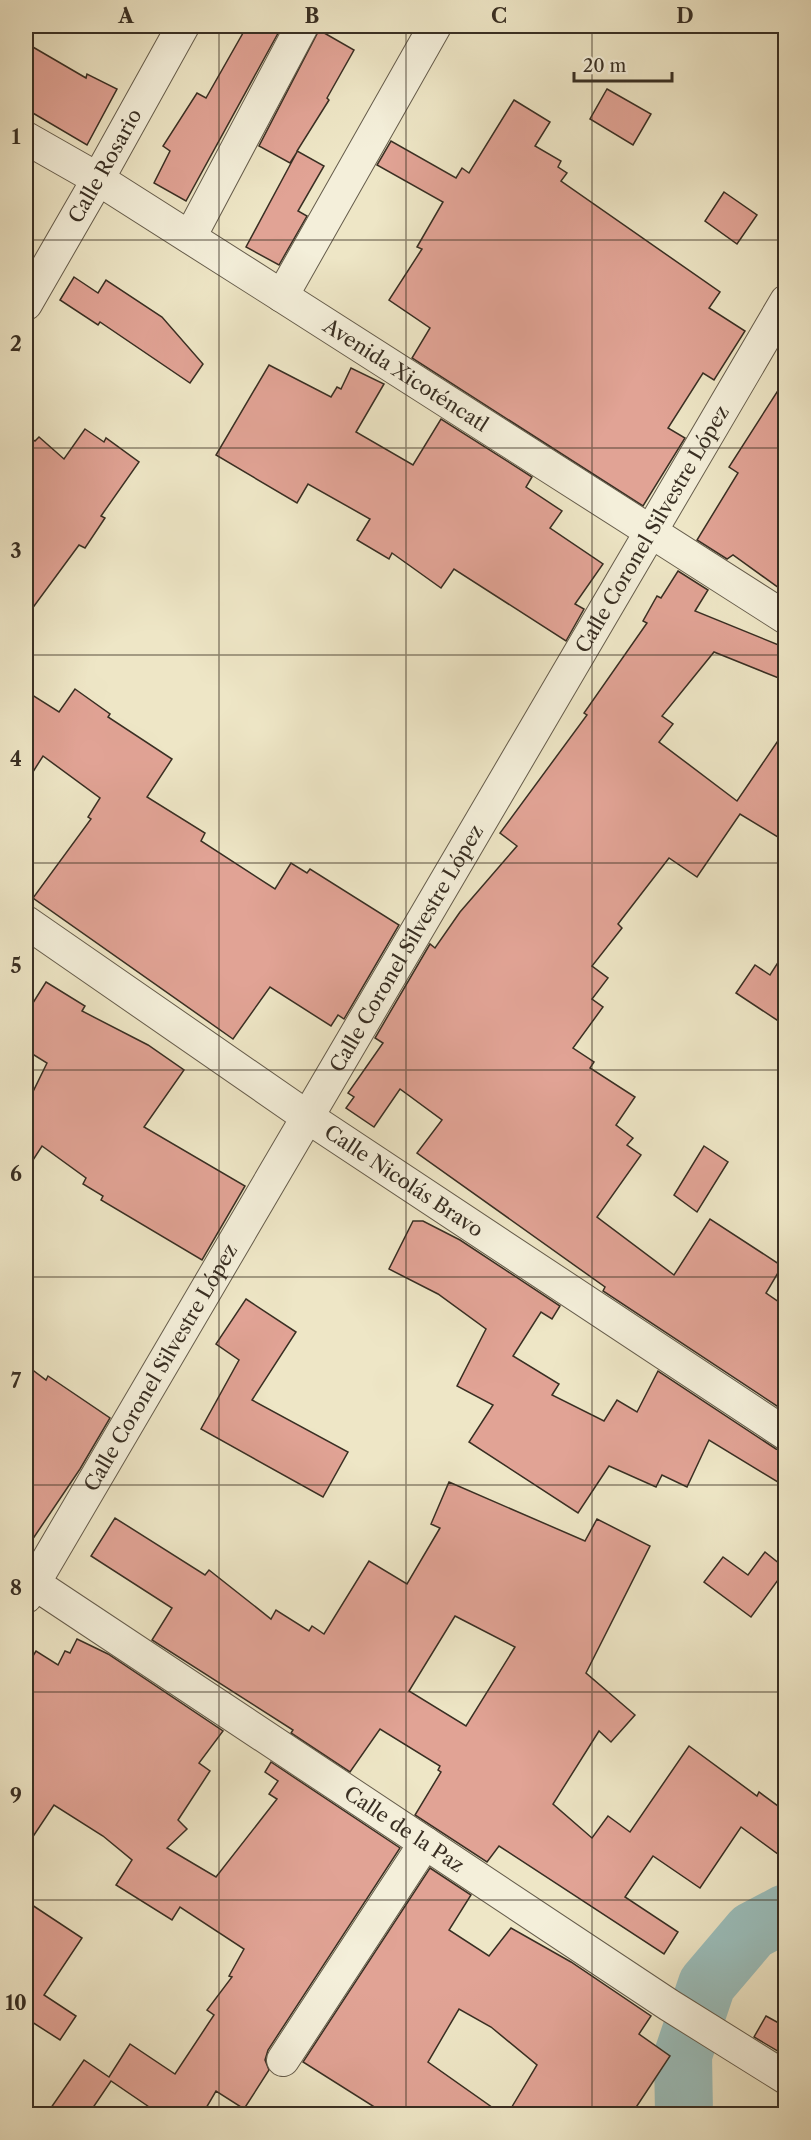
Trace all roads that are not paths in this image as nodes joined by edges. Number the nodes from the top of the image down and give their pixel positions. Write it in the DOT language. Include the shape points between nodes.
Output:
graph roads {
  1 [pos="183,26"];
  2 [pos="302,26"];
  3 [pos="435,26"];
  4 [pos="26,138"];
  5 [pos="98,179"];
  6 [pos="190,237"];
  7 [pos="282,296"];
  8 [pos="786,301"];
  9 [pos="26,304"];
  10 [pos="650,529"];
  11 [pos="786,618"];
  12 [pos="26,922"];
  13 [pos="306,1116"];
  14 [pos="786,1434"];
  15 [pos="28,1586"];
  16 [pos="425,1843"];
  17 [pos="283,2060"];
  18 [pos="786,2078"];
  1 -- 5 [label="street, Calle Rosario"];
  2 -- 6 [label="street"];
  3 -- 7 [label="street"];
  4 -- 5 [label="street, Avenida Xicoténcatl"];
  5 -- 6 [label="street, Avenida Xicoténcatl"];
  5 -- 9 [label="street, Calle Rosario"];
  6 -- 7 [label="street, Avenida Xicoténcatl"];
  7 -- 10 [label="street, Avenida Xicoténcatl"];
  8 -- 10 [label="street, Calle Coronel Silvestre López"];
  10 -- 11 [label="street, Avenida Xicoténcatl"];
  10 -- 13 [label="street, Calle Coronel Silvestre López"];
  12 -- 13 [label="street, Calle Nicolás Bravo"];
  13 -- 14 [label="street, Calle Nicolás Bravo"];
  13 -- 15 [label="street, Calle Coronel Silvestre López"];
  15 -- 16 [label="street, Calle de la Paz"];
  16 -- 17 [label="street"];
  16 -- 18 [label="street, Calle de la Paz"];
}
